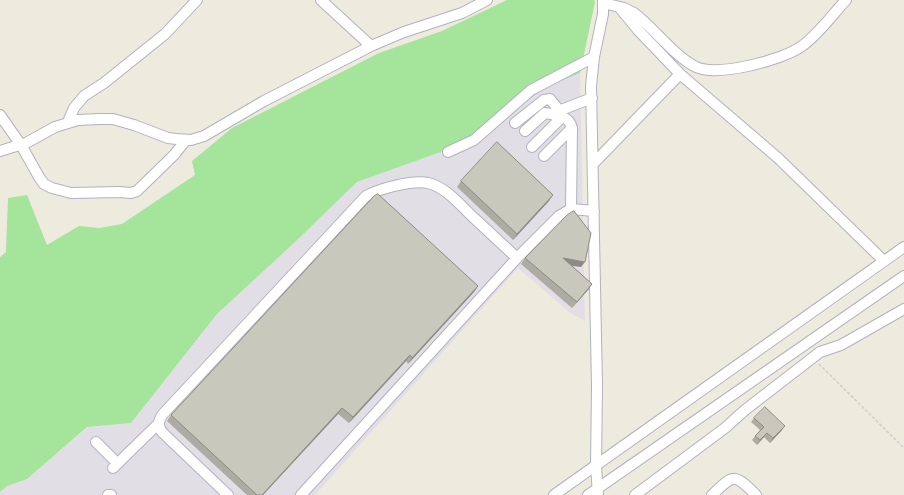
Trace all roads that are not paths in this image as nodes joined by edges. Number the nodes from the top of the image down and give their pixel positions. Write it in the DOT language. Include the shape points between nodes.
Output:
graph roads {
  1 [pos="197,0"];
  2 [pos="321,0"];
  3 [pos="487,0"];
  4 [pos="846,0"];
  5 [pos="603,2"];
  6 [pos="619,7"];
  7 [pos="371,46"];
  8 [pos="594,57"];
  9 [pos="680,74"];
  10 [pos="592,98"];
  11 [pos="0,115"];
  12 [pos="562,117"];
  13 [pos="68,122"];
  14 [pos="515,124"];
  15 [pos="572,128"];
  16 [pos="525,131"];
  17 [pos="186,140"];
  18 [pos="21,145"];
  19 [pos="532,147"];
  20 [pos="0,151"];
  21 [pos="448,152"];
  22 [pos="544,156"];
  23 [pos="593,164"];
  24 [pos="571,209"];
  25 [pos="594,211"];
  26 [pos="904,247"];
  27 [pos="517,258"];
  28 [pos="884,261"];
  29 [pos="903,279"];
  30 [pos="904,309"];
  31 [pos="158,424"];
  32 [pos="96,442"];
  33 [pos="596,466"];
  34 [pos="597,492"];
  35 [pos="228,495"];
  36 [pos="301,495"];
  37 [pos="554,495"];
  38 [pos="588,495"];
  39 [pos="635,495"];
  40 [pos="712,495"];
  41 [pos="756,495"];
  1 -- 13 [label="street" via="165,34 84,96 74,108"];
  2 -- 7 [label="street"];
  3 -- 7 [label="street" via="462,13"];
  4 -- 6 [label="street" via="808,42 798,49 741,68 716,71 702,69 685,60 640,18"];
  5 -- 6 [label="street"];
  5 -- 8 [label="street"];
  6 -- 9 [label="street"];
  7 -- 17 [label="street" via="264,101 204,136"];
  8 -- 10 [label="street"];
  8 -- 21 [label="street" via="531,90 474,140"];
  9 -- 23 [label="street"];
  9 -- 28 [label="street" via="778,158"];
  10 -- 14 [label="street" via="561,110 552,101 544,100"];
  10 -- 23 [label="street"];
  11 -- 18 [label="street"];
  12 -- 15 [label="street" via="569,121"];
  12 -- 16 [label="street" via="545,113"];
  12 -- 19 [label="street"];
  13 -- 17 [label="street" via="113,119 168,138"];
  13 -- 18 [label="street"];
  15 -- 22 [label="street"];
  15 -- 24 [label="street"];
  17 -- 18 [label="street" via="140,189 131,193 77,194 52,188 42,181"];
  18 -- 20 [label="street"];
  23 -- 25 [label="street"];
  24 -- 25 [label="street"];
  24 -- 27 [label="street" via="559,216"];
  25 -- 33 [label="street"];
  26 -- 28 [label="street"];
  27 -- 31 [label="street" via="436,186 415,183 371,193 360,200 163,414"];
  27 -- 36 [label="street"];
  28 -- 33 [label="street"];
  29 -- 34 [label="street"];
  30 -- 39 [label="street" via="841,345 820,352 725,428"];
  31 -- 32 [label="street" via="115,466"];
  31 -- 35 [label="street" via="163,433"];
  33 -- 34 [label="street"];
  33 -- 37 [label="street"];
  34 -- 38 [label="street"];
  40 -- 41 [label="street" via="730,479 735,478 742,481"];
}
